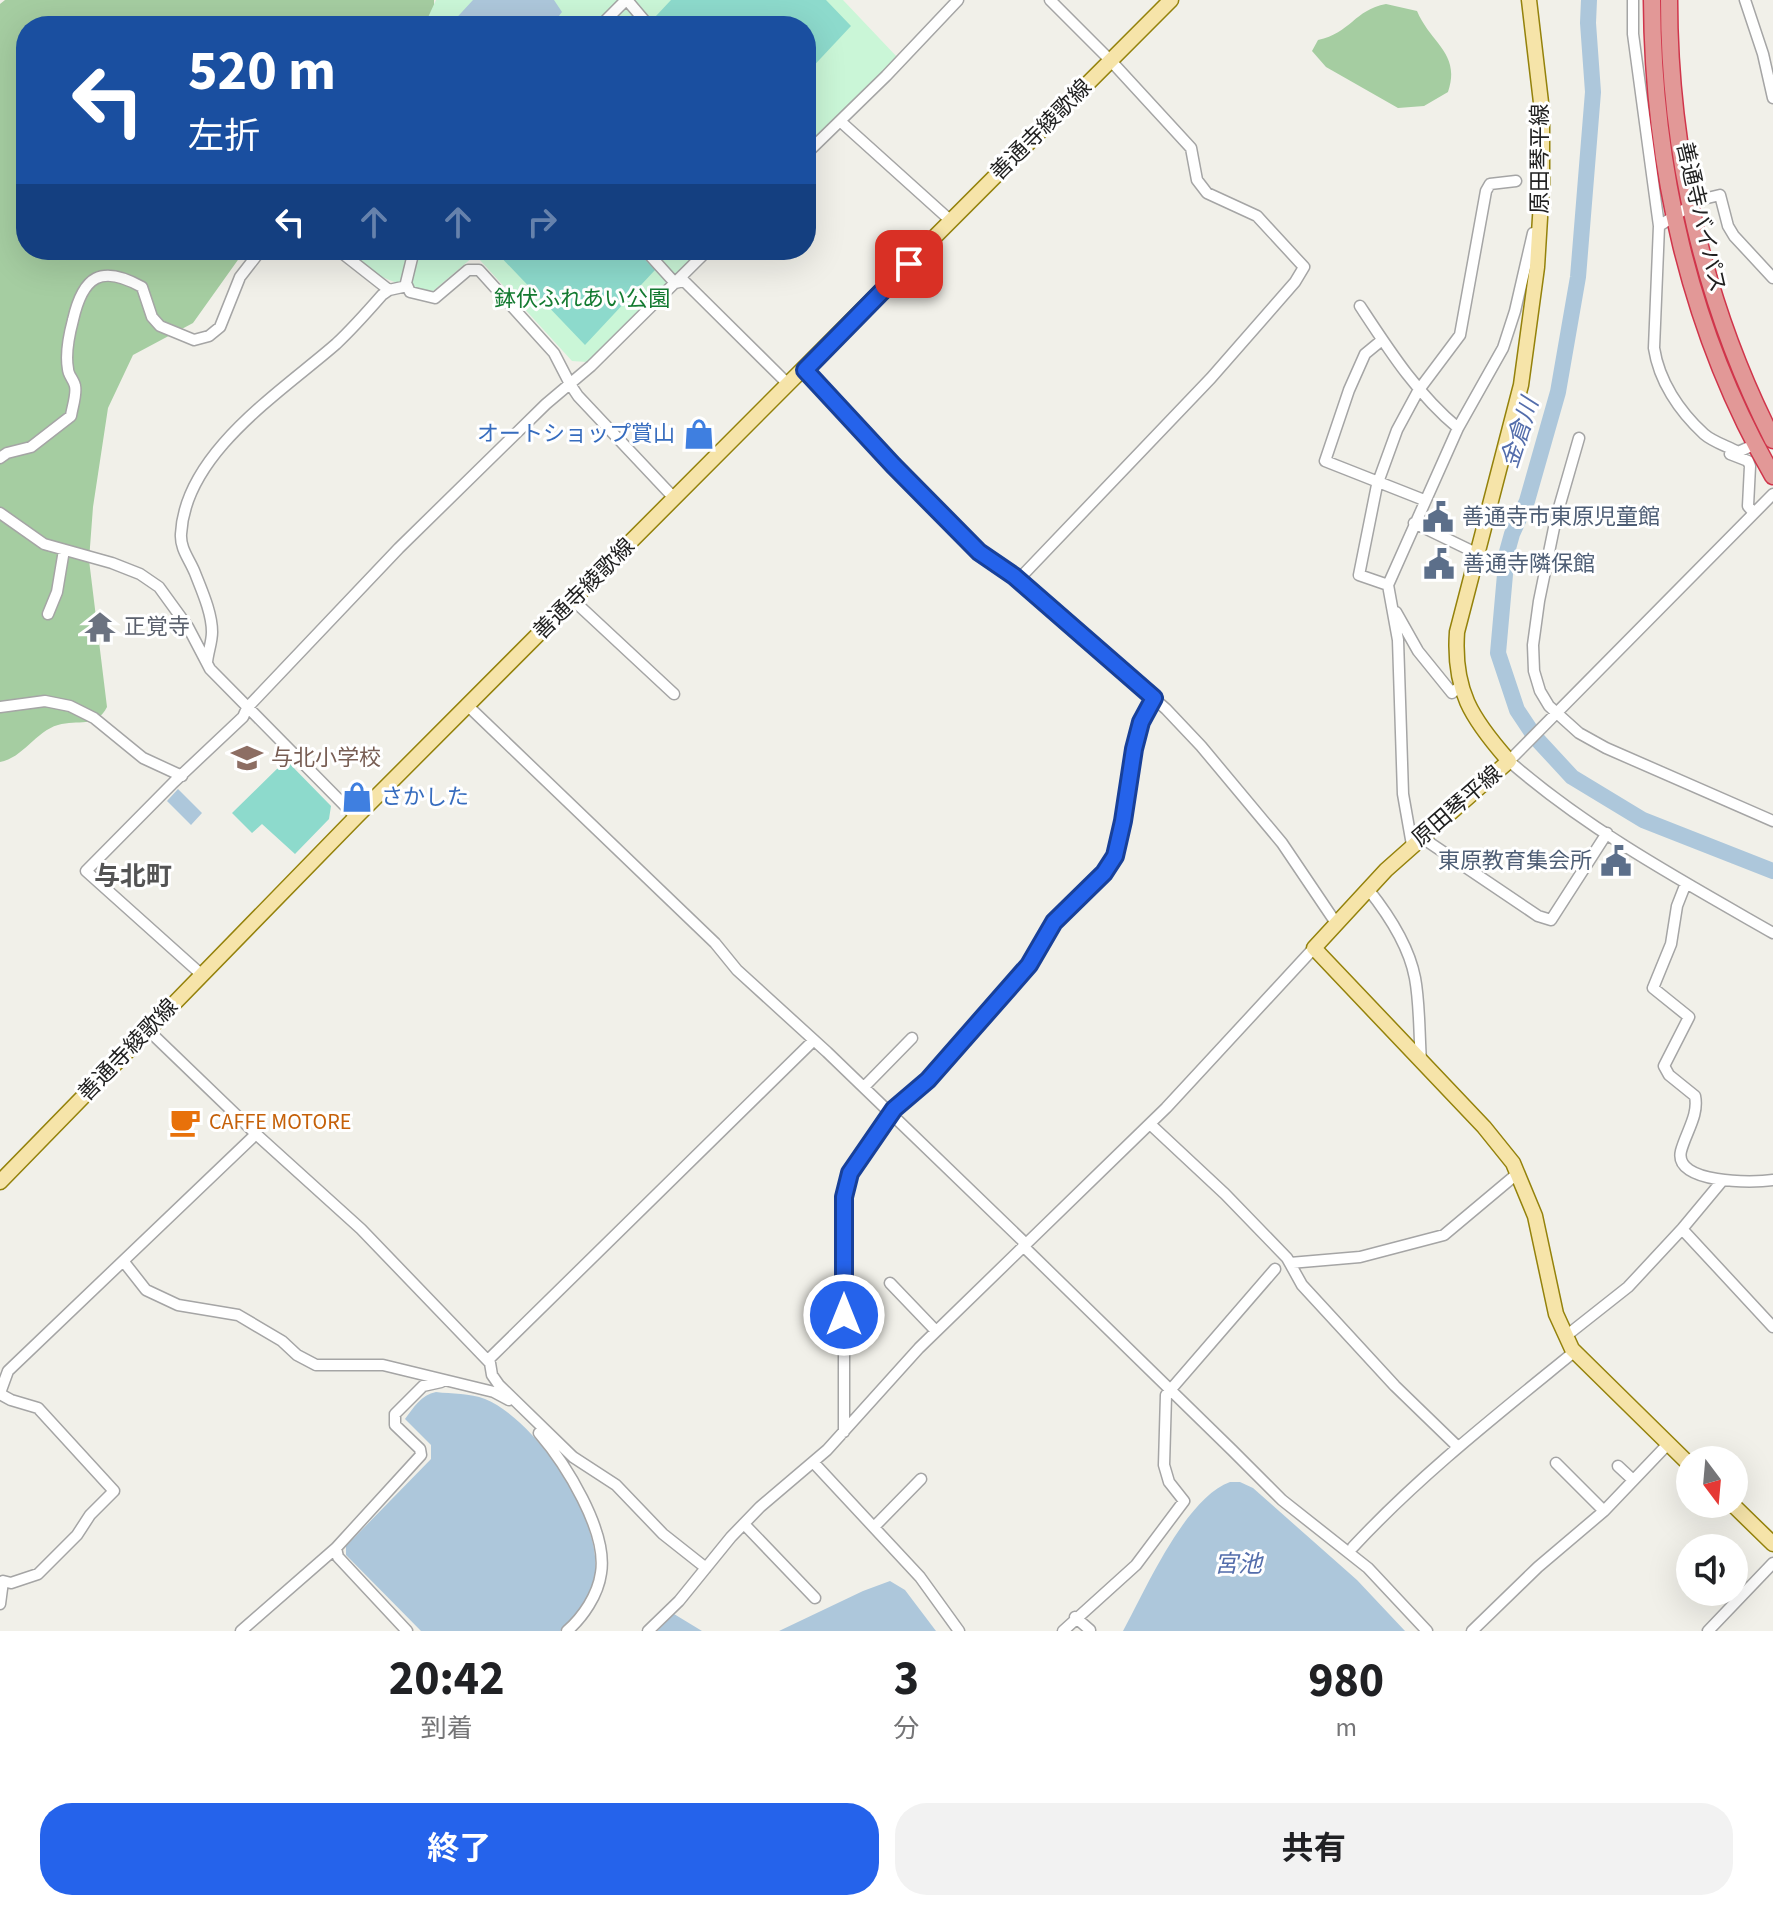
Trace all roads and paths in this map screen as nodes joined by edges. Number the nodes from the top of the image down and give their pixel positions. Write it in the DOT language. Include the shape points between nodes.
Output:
graph roads {
  1 [pos="626,0"];
  2 [pos="958,0"];
  3 [pos="1050,0"];
  4 [pos="1171,0"];
  5 [pos="1529,0"];
  6 [pos="1633,0"];
  7 [pos="1652,0"];
  8 [pos="1669,0"];
  9 [pos="1745,0"];
  10 [pos="610,16"];
  11 [pos="640,16"];
  12 [pos="1111,61"];
  13 [pos="1773,98"];
  14 [pos="840,121"];
  15 [pos="816,144"];
  16 [pos="1516,181"];
  17 [pos="1691,205"];
  18 [pos="1540,213"];
  19 [pos="1674,216"];
  20 [pos="951,221"];
  21 [pos="1659,226"];
  22 [pos="253,260"];
  23 [pos="351,260"];
  24 [pos="412,260"];
  25 [pos="654,260"];
  26 [pos="698,260"];
  27 [pos="1773,278"];
  28 [pos="675,283"];
  29 [pos="406,284"];
  30 [pos="389,290"];
  31 [pos="1360,306"];
  32 [pos="1382,340"];
  33 [pos="805,370"];
  34 [pos="570,384"];
  35 [pos="789,385"];
  36 [pos="1418,391"];
  37 [pos="1458,428"];
  38 [pos="1706,435"];
  39 [pos="1579,438"];
  40 [pos="1773,440"];
  41 [pos="1756,444"];
  42 [pos="0,458"];
  43 [pos="1773,476"];
  44 [pos="1379,480"];
  45 [pos="1773,494"];
  46 [pos="675,499"];
  47 [pos="1424,500"];
  48 [pos="0,513"];
  49 [pos="1754,513"];
  50 [pos="1414,523"];
  51 [pos="64,550"];
  52 [pos="1476,553"];
  53 [pos="1018,580"];
  54 [pos="1388,585"];
  55 [pos="573,600"];
  56 [pos="1393,606"];
  57 [pos="48,614"];
  58 [pos="207,662"];
  59 [pos="1460,686"];
  60 [pos="674,694"];
  61 [pos="1154,698"];
  62 [pos="467,705"];
  63 [pos="0,707"];
  64 [pos="247,708"];
  65 [pos="1556,713"];
  66 [pos="1512,757"];
  67 [pos="182,776"];
  68 [pos="356,817"];
  69 [pos="1773,821"];
  70 [pos="1607,833"];
  71 [pos="1416,841"];
  72 [pos="1686,883"];
  73 [pos="1368,889"];
  74 [pos="1336,923"];
  75 [pos="1773,933"];
  76 [pos="1314,948"];
  77 [pos="202,975"];
  78 [pos="148,1030"];
  79 [pos="912,1038"];
  80 [pos="814,1040"];
  81 [pos="1421,1061"];
  82 [pos="864,1087"];
  83 [pos="892,1114"];
  84 [pos="1150,1124"];
  85 [pos="256,1134"];
  86 [pos="1518,1173"];
  87 [pos="1773,1180"];
  88 [pos="1722,1181"];
  89 [pos="0,1182"];
  90 [pos="1682,1229"];
  91 [pos="1024,1245"];
  92 [pos="124,1262"];
  93 [pos="1290,1263"];
  94 [pos="1275,1269"];
  95 [pos="890,1283"];
  96 [pos="1773,1327"];
  97 [pos="936,1331"];
  98 [pos="1566,1336"];
  99 [pos="1574,1352"];
  100 [pos="488,1360"];
  101 [pos="443,1381"];
  102 [pos="1171,1390"];
  103 [pos="0,1393"];
  104 [pos="844,1432"];
  105 [pos="1668,1444"];
  106 [pos="1458,1447"];
  107 [pos="1676,1452"];
  108 [pos="813,1462"];
  109 [pos="1556,1463"];
  110 [pos="1618,1466"];
  111 [pos="921,1479"];
  112 [pos="1633,1480"];
  113 [pos="1604,1511"];
  114 [pos="1746,1518"];
  115 [pos="744,1524"];
  116 [pos="874,1527"];
  117 [pos="1773,1544"];
  118 [pos="1353,1547"];
  119 [pos="336,1548"];
  120 [pos="1773,1563"];
  121 [pos="706,1568"];
  122 [pos="815,1598"];
  123 [pos="0,1604"];
  124 [pos="1075,1617"];
  125 [pos="1090,1630"];
  126 [pos="241,1631"];
  127 [pos="407,1631"];
  128 [pos="567,1631"];
  129 [pos="648,1631"];
  130 [pos="959,1631"];
  131 [pos="1063,1631"];
  132 [pos="1427,1631"];
  133 [pos="1472,1631"];
  134 [pos="1708,1631"];
  1 -- 10 [label="street"];
  1 -- 11 [label="street"];
  2 -- 14 [label="street"];
  3 -- 12 [label="street"];
  4 -- 12 [label="main road, 善通寺綾歌線"];
  5 -- 18 [label="main road, 原田琴平線" via="1542,111"];
  6 -- 21 [label="street"];
  7 -- 19 [label="highway, 善通寺バイパス" via="1654,86"];
  8 -- 17 [label="highway, 善通寺バイパス" via="1678,131"];
  9 -- 13 [label="street"];
  12 -- 20 [label="main road, 善通寺綾歌線"];
  12 -- 53 [label="street" via="1191,148 1201,187 1257,216 1304,267 1211,378"];
  14 -- 15 [label="street"];
  14 -- 20 [label="street"];
  16 -- 36 [label="street" via="1490,184 1486,191 1460,335"];
  17 -- 19 [label="street"];
  17 -- 27 [label="street" via="1720,195 1734,236"];
  17 -- 40 [label="highway, 善通寺バイパス" via="1731,348"];
  18 -- 37 [label="street" via="1503,348"];
  18 -- 52 [label="main road, 原田琴平線" via="1521,385"];
  19 -- 21 [label="street"];
  19 -- 41 [label="highway, 善通寺バイパス" via="1713,348"];
  20 -- 33 [label="main road, 善通寺綾歌線"];
  21 -- 38 [label="street" via="1656,365 1663,383"];
  22 -- 42 [label="street" via="240,277 220,327 194,340 160,326 142,287 123,276 103,275 85,285 68,339 67,371 76,387 71,416 31,447"];
  23 -- 30 [label="street"];
  24 -- 29 [label="street"];
  25 -- 28 [label="street"];
  26 -- 28 [label="street"];
  28 -- 34 [label="street"];
  28 -- 35 [label="street" via="684,281"];
  29 -- 30 [label="street"];
  29 -- 34 [label="street" via="415,294 435,298 468,270 479,270 554,353"];
  30 -- 58 [label="street" via="337,343 257,408 196,484 180,536 212,629"];
  31 -- 32 [label="street"];
  32 -- 36 [label="street"];
  32 -- 44 [label="street" via="1365,354 1325,461"];
  33 -- 35 [label="main road, 善通寺綾歌線"];
  33 -- 53 [label="street" via="939,513"];
  34 -- 46 [label="street"];
  34 -- 64 [label="street" via="380,567"];
  35 -- 46 [label="main road, 善通寺綾歌線"];
  36 -- 37 [label="street"];
  36 -- 44 [label="street"];
  37 -- 47 [label="street"];
  38 -- 41 [label="street" via="1738,452"];
  38 -- 49 [label="street" via="1718,449 1748,461 1748,506"];
  39 -- 65 [label="street" via="1556,518 1533,645 1540,691"];
  41 -- 43 [label="highway, 善通寺バイパス"];
  44 -- 47 [label="street"];
  44 -- 54 [label="street" via="1359,575"];
  45 -- 49 [label="street"];
  46 -- 55 [label="main road, 善通寺綾歌線"];
  47 -- 50 [label="street"];
  48 -- 51 [label="street" via="44,544"];
  49 -- 65 [label="street"];
  50 -- 52 [label="street"];
  50 -- 54 [label="street"];
  51 -- 57 [label="street"];
  51 -- 58 [label="street" via="112,563 159,587"];
  52 -- 59 [label="main road, 原田琴平線" via="1457,632"];
  53 -- 61 [label="street"];
  54 -- 56 [label="street"];
  55 -- 60 [label="street"];
  55 -- 62 [label="main road, 善通寺綾歌線"];
  56 -- 59 [label="street" via="1418,651 1452,693"];
  56 -- 71 [label="street" via="1403,794"];
  58 -- 64 [label="street"];
  59 -- 66 [label="main road, 原田琴平線" via="1472,716"];
  61 -- 74 [label="street" via="1274,833"];
  61 -- 83 [label="street" via="1141,722 1115,856 1054,922 1029,965"];
  62 -- 68 [label="main road, 善通寺綾歌線"];
  62 -- 80 [label="street"];
  63 -- 67 [label="street" via="45,701 70,706 94,718 143,758"];
  64 -- 67 [label="street"];
  64 -- 68 [label="street"];
  65 -- 66 [label="street"];
  65 -- 69 [label="street" via="1606,748"];
  66 -- 70 [label="street" via="1550,796"];
  66 -- 71 [label="main road, 原田琴平線"];
  67 -- 77 [label="street" via="86,871"];
  68 -- 77 [label="main road, 善通寺綾歌線"];
  70 -- 71 [label="street" via="1551,920"];
  70 -- 72 [label="street"];
  71 -- 73 [label="main road, 原田琴平線"];
  72 -- 75 [label="street"];
  72 -- 88 [label="street" via="1653,988 1689,1017 1664,1066 1695,1096 1682,1162 1701,1176"];
  73 -- 74 [label="main road, 原田琴平線"];
  73 -- 81 [label="street" via="1412,967"];
  74 -- 76 [label="main road, 原田琴平線"];
  76 -- 81 [label="main road"];
  76 -- 84 [label="street"];
  77 -- 78 [label="main road, 善通寺綾歌線"];
  78 -- 85 [label="street"];
  78 -- 89 [label="main road, 善通寺綾歌線"];
  79 -- 82 [label="street"];
  80 -- 82 [label="street"];
  80 -- 100 [label="street"];
  81 -- 86 [label="main road" via="1484,1127"];
  82 -- 83 [label="street"];
  83 -- 91 [label="street"];
  83 -- 104 [label="street" via="850,1173 844,1197"];
  84 -- 91 [label="street"];
  84 -- 93 [label="street"];
  85 -- 92 [label="street"];
  85 -- 100 [label="street" via="361,1229"];
  86 -- 93 [label="street" via="1444,1235 1360,1257"];
  86 -- 98 [label="main road" via="1535,1216 1556,1314"];
  87 -- 88 [label="street"];
  88 -- 90 [label="street"];
  90 -- 96 [label="street"];
  90 -- 98 [label="street" via="1628,1287"];
  91 -- 97 [label="street"];
  91 -- 102 [label="street"];
  92 -- 101 [label="street" via="146,1290 178,1305 238,1315 316,1365 383,1365"];
  92 -- 103 [label="street" via="8,1371"];
  93 -- 106 [label="street" via="1302,1285"];
  94 -- 102 [label="street"];
  95 -- 97 [label="street"];
  97 -- 104 [label="street"];
  98 -- 99 [label="main road"];
  99 -- 105 [label="main road"];
  99 -- 106 [label="street"];
  100 -- 121 [label="street" via="499,1385 564,1449 616,1485 663,1534"];
  101 -- 119 [label="street" via="423,1386 395,1414 395,1425 421,1455"];
  101 -- 128 [label="street" via="507,1398 559,1455 583,1500 602,1570 584,1612"];
  102 -- 124 [label="street" via="1166,1395 1164,1465 1184,1501 1136,1565"];
  102 -- 132 [label="street" via="1258,1479 1368,1568"];
  103 -- 123 [label="street" via="38,1408 114,1491 38,1574 3,1581"];
  104 -- 108 [label="street"];
  105 -- 107 [label="main road"];
  105 -- 112 [label="street"];
  106 -- 118 [label="street"];
  108 -- 115 [label="street"];
  108 -- 116 [label="street"];
  109 -- 113 [label="street" via="1583,1483"];
  110 -- 112 [label="street"];
  111 -- 116 [label="street"];
  112 -- 113 [label="street"];
  113 -- 133 [label="street"];
  114 -- 117 [label="main road"];
  115 -- 121 [label="street"];
  115 -- 122 [label="street" via="776,1549"];
  116 -- 130 [label="street"];
  119 -- 126 [label="street"];
  119 -- 127 [label="street" via="338,1557"];
  120 -- 134 [label="street"];
  121 -- 129 [label="street"];
  124 -- 125 [label="street"];
  124 -- 131 [label="street"];
}
